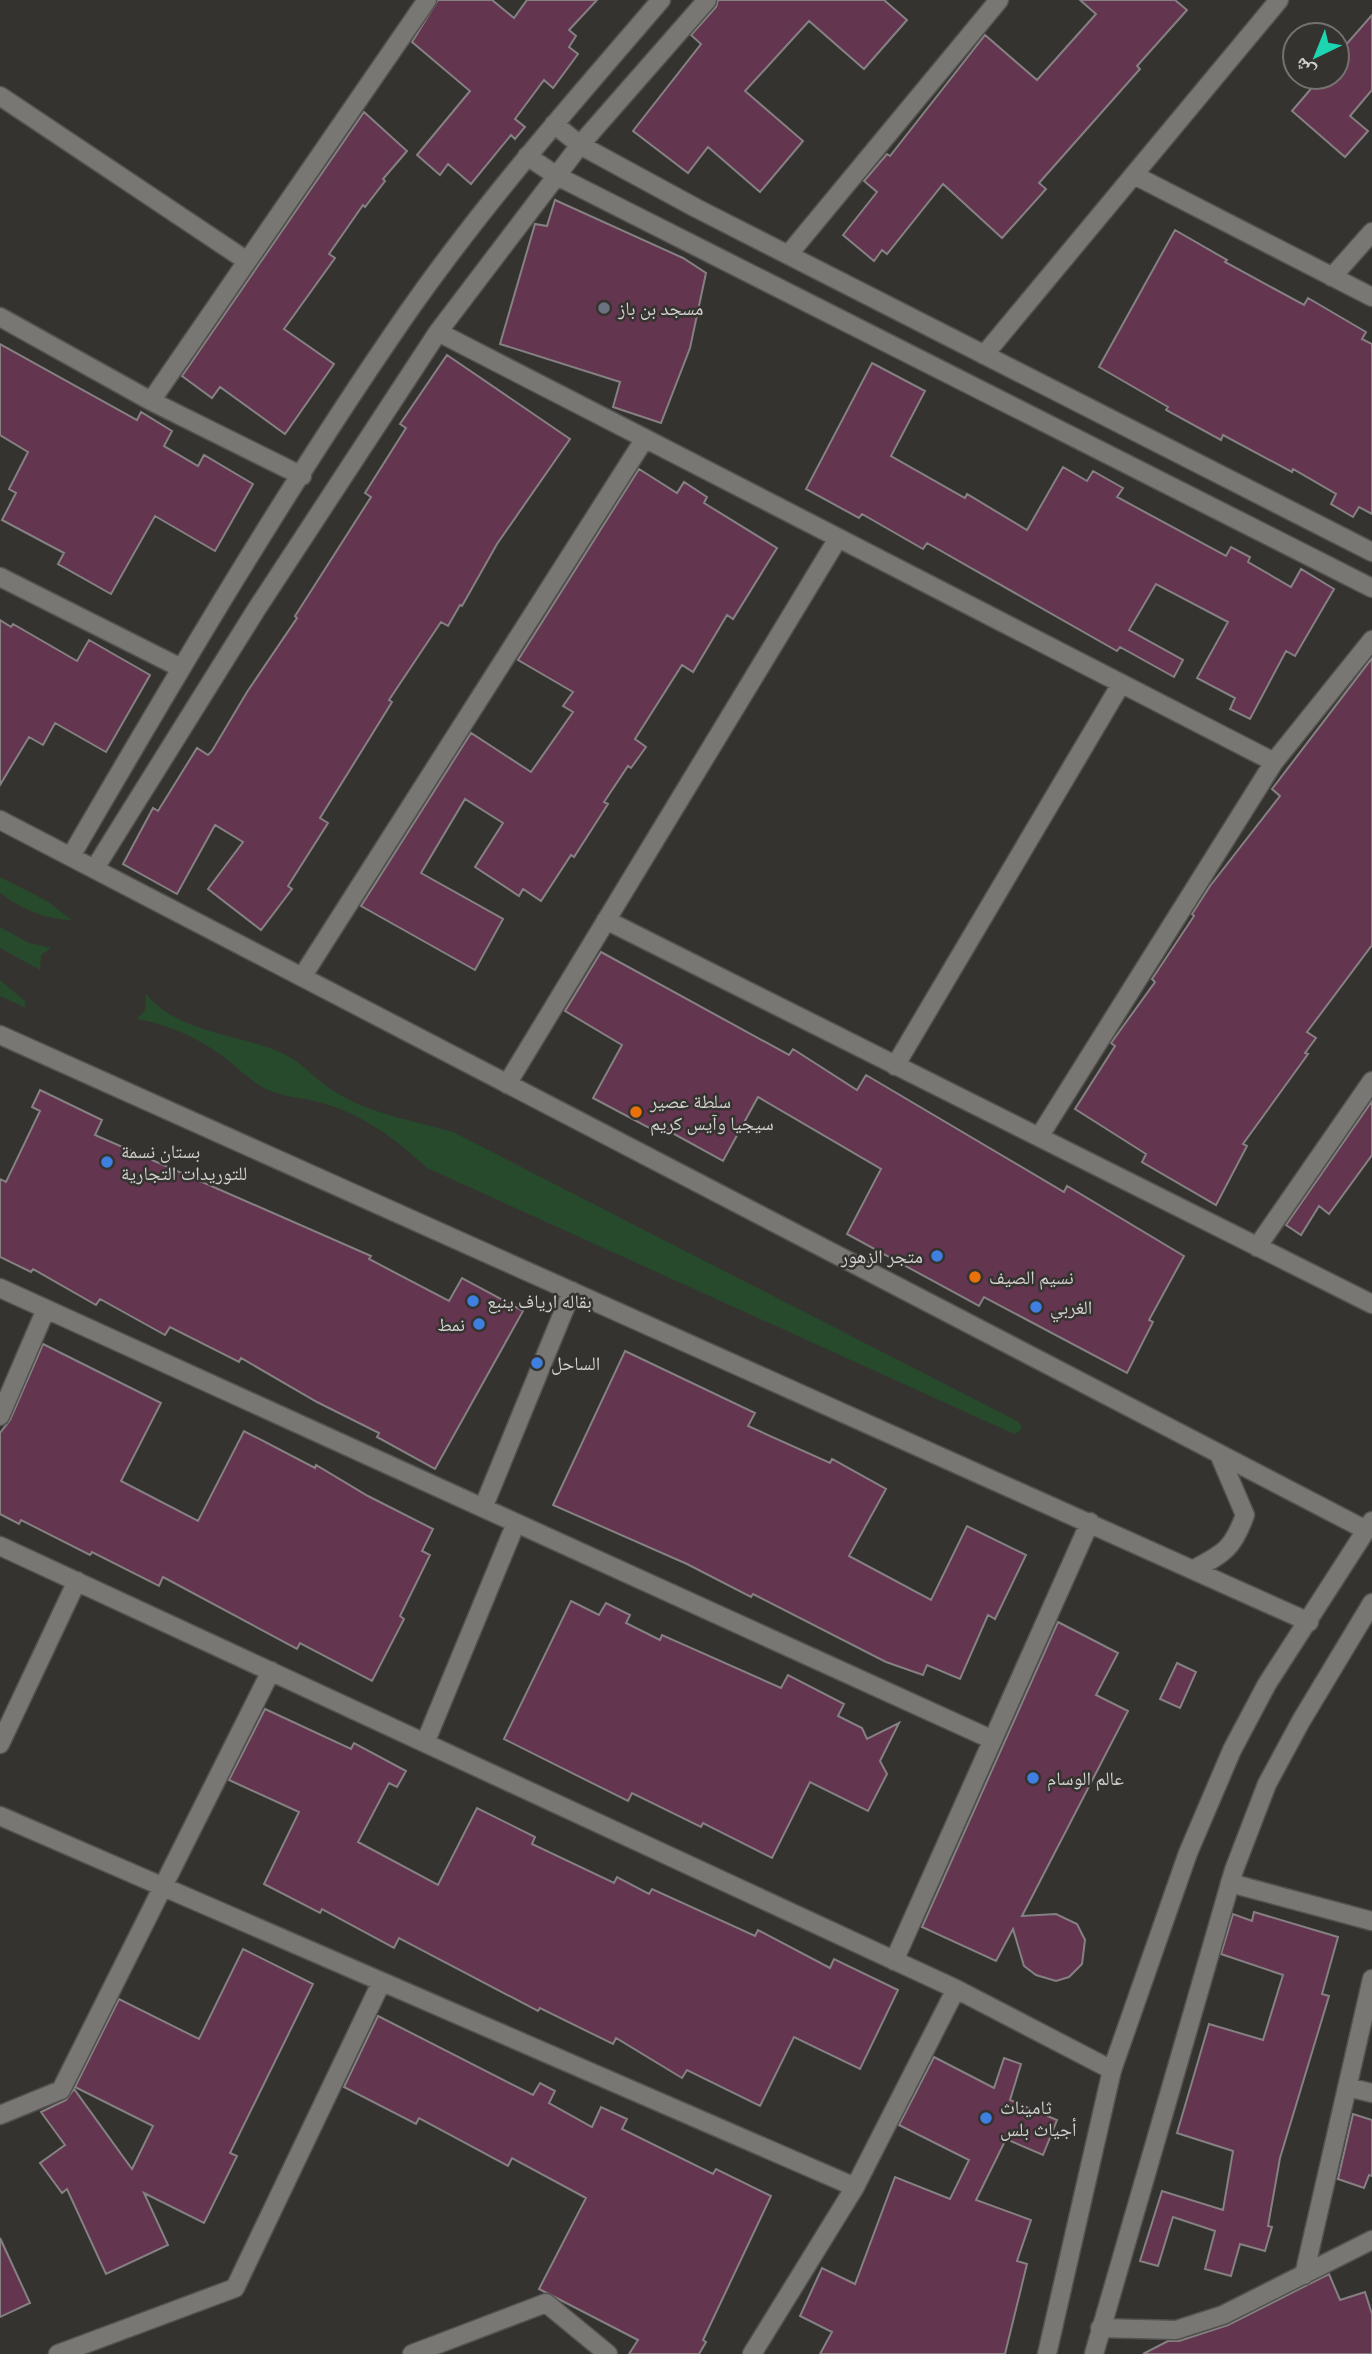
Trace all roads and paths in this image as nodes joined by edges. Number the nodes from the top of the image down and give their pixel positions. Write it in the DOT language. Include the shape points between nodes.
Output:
graph roads {
  1 [pos="427,0"];
  2 [pos="662,0"];
  3 [pos="707,0"];
  4 [pos="999,0"];
  5 [pos="1279,0"];
  6 [pos="0,96"];
  7 [pos="554,124"];
  8 [pos="580,145"];
  9 [pos="527,156"];
  10 [pos="1134,175"];
  11 [pos="557,176"];
  12 [pos="1372,232"];
  13 [pos="788,255"];
  14 [pos="247,261"];
  15 [pos="1332,277"];
  16 [pos="1372,298"];
  17 [pos="0,317"];
  18 [pos="438,332"];
  19 [pos="985,355"];
  20 [pos="150,401"];
  21 [pos="643,440"];
  22 [pos="302,476"];
  23 [pos="837,540"];
  24 [pos="1372,552"];
  25 [pos="0,577"];
  26 [pos="1372,589"];
  27 [pos="1372,640"];
  28 [pos="181,668"];
  29 [pos="1121,684"];
  30 [pos="1274,762"];
  31 [pos="0,820"];
  32 [pos="71,856"];
  33 [pos="95,868"];
  34 [pos="606,920"];
  35 [pos="303,978"];
  36 [pos="0,1035"];
  37 [pos="895,1066"];
  38 [pos="1372,1081"];
  39 [pos="507,1084"];
  40 [pos="1039,1137"];
  41 [pos="1257,1247"];
  42 [pos="0,1288"];
  43 [pos="572,1291"];
  44 [pos="1372,1304"];
  45 [pos="46,1309"];
  46 [pos="0,1416"];
  47 [pos="1219,1454"];
  48 [pos="483,1508"];
  49 [pos="1090,1522"];
  50 [pos="516,1523"];
  51 [pos="1369,1526"];
  52 [pos="0,1546"];
  53 [pos="1194,1569"];
  54 [pos="77,1581"];
  55 [pos="1372,1603"];
  56 [pos="1309,1622"];
  57 [pos="271,1671"];
  58 [pos="993,1740"];
  59 [pos="425,1743"];
  60 [pos="0,1744"];
  61 [pos="0,1816"];
  62 [pos="1230,1883"];
  63 [pos="162,1888"];
  64 [pos="1372,1921"];
  65 [pos="894,1961"];
  66 [pos="1372,1979"];
  67 [pos="381,1983"];
  68 [pos="956,1989"];
  69 [pos="1112,2070"];
  70 [pos="1347,2087"];
  71 [pos="1372,2093"];
  72 [pos="0,2115"];
  73 [pos="855,2187"];
  74 [pos="1372,2240"];
  75 [pos="1304,2274"];
  76 [pos="1100,2328"];
  77 [pos="81,2350"];
  78 [pos="58,2354"];
  79 [pos="412,2354"];
  80 [pos="608,2354"];
  81 [pos="752,2354"];
  82 [pos="1046,2354"];
  83 [pos="1094,2354"];
  1 -- 14 [label="street"];
  2 -- 7 [label="street"];
  3 -- 8 [label="street"];
  4 -- 13 [label="street"];
  5 -- 10 [label="street"];
  6 -- 14 [label="street"];
  7 -- 8 [label="street"];
  7 -- 9 [label="street"];
  8 -- 11 [label="street"];
  8 -- 13 [label="street"];
  9 -- 11 [label="street"];
  9 -- 22 [label="street" via="409,311"];
  10 -- 15 [label="street"];
  10 -- 19 [label="street"];
  11 -- 18 [label="street"];
  11 -- 26 [label="street"];
  12 -- 15 [label="street"];
  13 -- 19 [label="street"];
  14 -- 20 [label="street"];
  15 -- 16 [label="street"];
  17 -- 20 [label="street"];
  18 -- 21 [label="street"];
  18 -- 33 [label="street"];
  19 -- 24 [label="street"];
  20 -- 22 [label="street"];
  21 -- 23 [label="street"];
  21 -- 35 [label="street"];
  22 -- 28 [label="street"];
  23 -- 29 [label="street"];
  23 -- 34 [label="street"];
  25 -- 28 [label="street"];
  27 -- 30 [label="street"];
  28 -- 32 [label="street"];
  29 -- 30 [label="street"];
  29 -- 37 [label="street"];
  30 -- 40 [label="street"];
  31 -- 32 [label="street"];
  32 -- 33 [label="street"];
  33 -- 35 [label="street"];
  34 -- 37 [label="street"];
  34 -- 39 [label="street"];
  35 -- 39 [label="street"];
  36 -- 43 [label="street"];
  37 -- 40 [label="street"];
  38 -- 41 [label="street"];
  39 -- 47 [label="street"];
  40 -- 41 [label="street"];
  41 -- 44 [label="street"];
  42 -- 45 [label="street"];
  43 -- 48 [label="street"];
  43 -- 49 [label="street"];
  45 -- 46 [label="street"];
  45 -- 48 [label="street"];
  47 -- 51 [label="street"];
  47 -- 53 [label="street" via="1245,1515 1225,1553"];
  48 -- 50 [label="street"];
  49 -- 53 [label="street"];
  49 -- 58 [label="street"];
  50 -- 58 [label="street"];
  50 -- 59 [label="street"];
  51 -- 56 [label="street"];
  52 -- 54 [label="street"];
  53 -- 56 [label="street"];
  54 -- 57 [label="street"];
  54 -- 60 [label="street"];
  55 -- 62 [label="street" via="1267,1784"];
  56 -- 69 [label="street" via="1267,1684 1232,1750 1188,1853"];
  57 -- 59 [label="street"];
  57 -- 63 [label="street"];
  58 -- 65 [label="street"];
  59 -- 65 [label="street"];
  61 -- 63 [label="street"];
  62 -- 64 [label="street"];
  62 -- 76 [label="street"];
  63 -- 67 [label="street"];
  63 -- 72 [label="street" via="61,2090"];
  65 -- 68 [label="street"];
  66 -- 70 [label="street"];
  67 -- 73 [label="street"];
  67 -- 77 [label="street" via="234,2288"];
  68 -- 69 [label="street"];
  68 -- 73 [label="street"];
  69 -- 82 [label="street"];
  70 -- 71 [label="street"];
  70 -- 75 [label="street"];
  73 -- 81 [label="street"];
  74 -- 75 [label="street"];
  75 -- 76 [label="street" via="1223,2315 1176,2330"];
  76 -- 83 [label="street"];
  77 -- 78 [label="street"];
  79 -- 80 [label="street" via="546,2303"];
}
